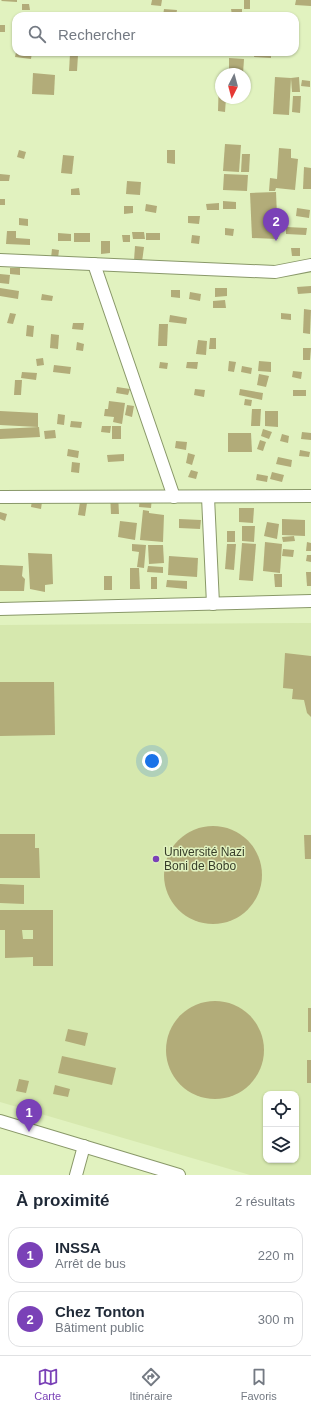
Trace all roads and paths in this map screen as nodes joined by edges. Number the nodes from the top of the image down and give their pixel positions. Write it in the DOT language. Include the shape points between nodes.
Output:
graph roads {
  1 [pos="0,260"];
  2 [pos="94,264"];
  3 [pos="311,265"];
  4 [pos="311,496"];
  5 [pos="0,497"];
  6 [pos="174,497"];
  7 [pos="208,497"];
  8 [pos="311,601"];
  9 [pos="213,604"];
  10 [pos="0,609"];
  11 [pos="0,1121"];
  12 [pos="84,1146"];
  13 [pos="76,1175"];
  14 [pos="179,1175"];
  1 -- 2 [label="street"];
  2 -- 3 [label="street" via="276,272"];
  2 -- 6 [label="street"];
  4 -- 7 [label="street"];
  5 -- 6 [label="street"];
  6 -- 7 [label="street"];
  7 -- 9 [label="street"];
  8 -- 9 [label="street"];
  9 -- 10 [label="street"];
  11 -- 12 [label="street"];
  12 -- 13 [label="street"];
  12 -- 14 [label="street"];
}
